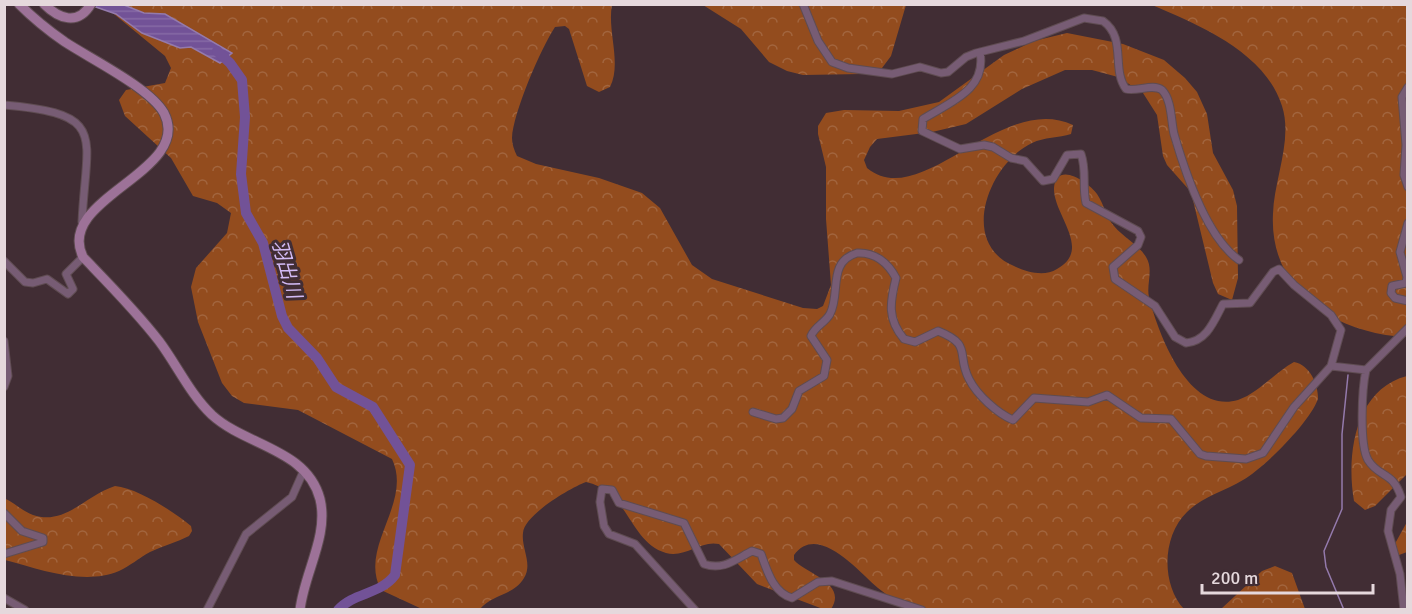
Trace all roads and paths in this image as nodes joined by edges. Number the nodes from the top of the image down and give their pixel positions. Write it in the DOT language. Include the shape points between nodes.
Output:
graph roads {
  1 [pos="19,4"];
  2 [pos="45,4"];
  3 [pos="804,4"];
  4 [pos="89,7"];
  5 [pos="980,52"];
  6 [pos="1407,87"];
  7 [pos="4,105"];
  8 [pos="1407,187"];
  9 [pos="82,222"];
  10 [pos="1407,223"];
  11 [pos="82,257"];
  12 [pos="1239,260"];
  13 [pos="4,261"];
  14 [pos="1407,302"];
  15 [pos="1407,328"];
  16 [pos="4,340"];
  17 [pos="1331,366"];
  18 [pos="1366,370"];
  19 [pos="4,387"];
  20 [pos="753,412"];
  21 [pos="304,470"];
  22 [pos="4,513"];
  23 [pos="4,554"];
  24 [pos="4,598"];
  25 [pos="25,609"];
  26 [pos="207,609"];
  27 [pos="300,609"];
  28 [pos="695,609"];
  29 [pos="922,609"];
  30 [pos="1404,609"];
  1 -- 9 [label="street" via="62,40 150,96 167,120 168,134 159,153"];
  2 -- 4 [label="street" via="64,19 72,19"];
  3 -- 5 [label="street" via="824,52 832,62 848,68 892,75 920,67 940,74"];
  5 -- 12 [label="street" via="1024,41 1084,18 1094,17 1108,24 1118,45 1123,85 1135,91 1153,87 1161,90 1181,158 1204,213 1218,239"];
  5 -- 17 [label="street" via="976,84 923,120 922,131 960,148 993,147 1025,161 1042,181 1053,179 1067,155 1081,154 1086,204 1138,231 1141,237 1138,245 1113,267 1115,279 1155,306 1175,338 1186,343 1200,339 1223,304 1250,303 1279,269 1336,320 1341,330"];
  6 -- 8 [label="street" via="1402,97"];
  7 -- 9 [label="street" via="52,112 78,123 85,131 88,156"];
  9 -- 11 [label="street" via="78,247"];
  10 -- 14 [label="street" via="1400,252 1406,283 1392,286 1391,293"];
  11 -- 13 [label="street" via="66,274 73,289 68,294 47,279 33,284 25,282"];
  11 -- 21 [label="street" via="158,340 212,415"];
  15 -- 18 [label="street"];
  16 -- 19 [label="street" via="8,376"];
  17 -- 18 [label="street"];
  17 -- 20 [label="street" via="1294,407 1263,453 1246,459 1200,454 1171,419 1141,418 1107,395 1088,402 1034,398 1013,420 1003,416 969,380 957,341 938,331 915,342 904,339 891,317 896,278 891,268 878,258 857,252 843,261 838,270 829,316 811,336 827,360 824,376 800,391 783,418"];
  18 -- 30 [label="street" via="1365,450 1374,467 1397,483 1401,497 1391,510 1388,531 1400,574"];
  21 -- 26 [label="street" via="292,497 246,534"];
  21 -- 27 [label="street" via="314,483 322,529"];
  22 -- 23 [label="street" via="21,531 43,537 43,542 34,546"];
  24 -- 25 [label="street"];
  28 -- 29 [label="street" via="634,544 609,534 600,502 602,489 612,490 619,503 684,523 704,564 726,565 752,551 761,554 783,596 792,598 818,582 832,581"];
}
